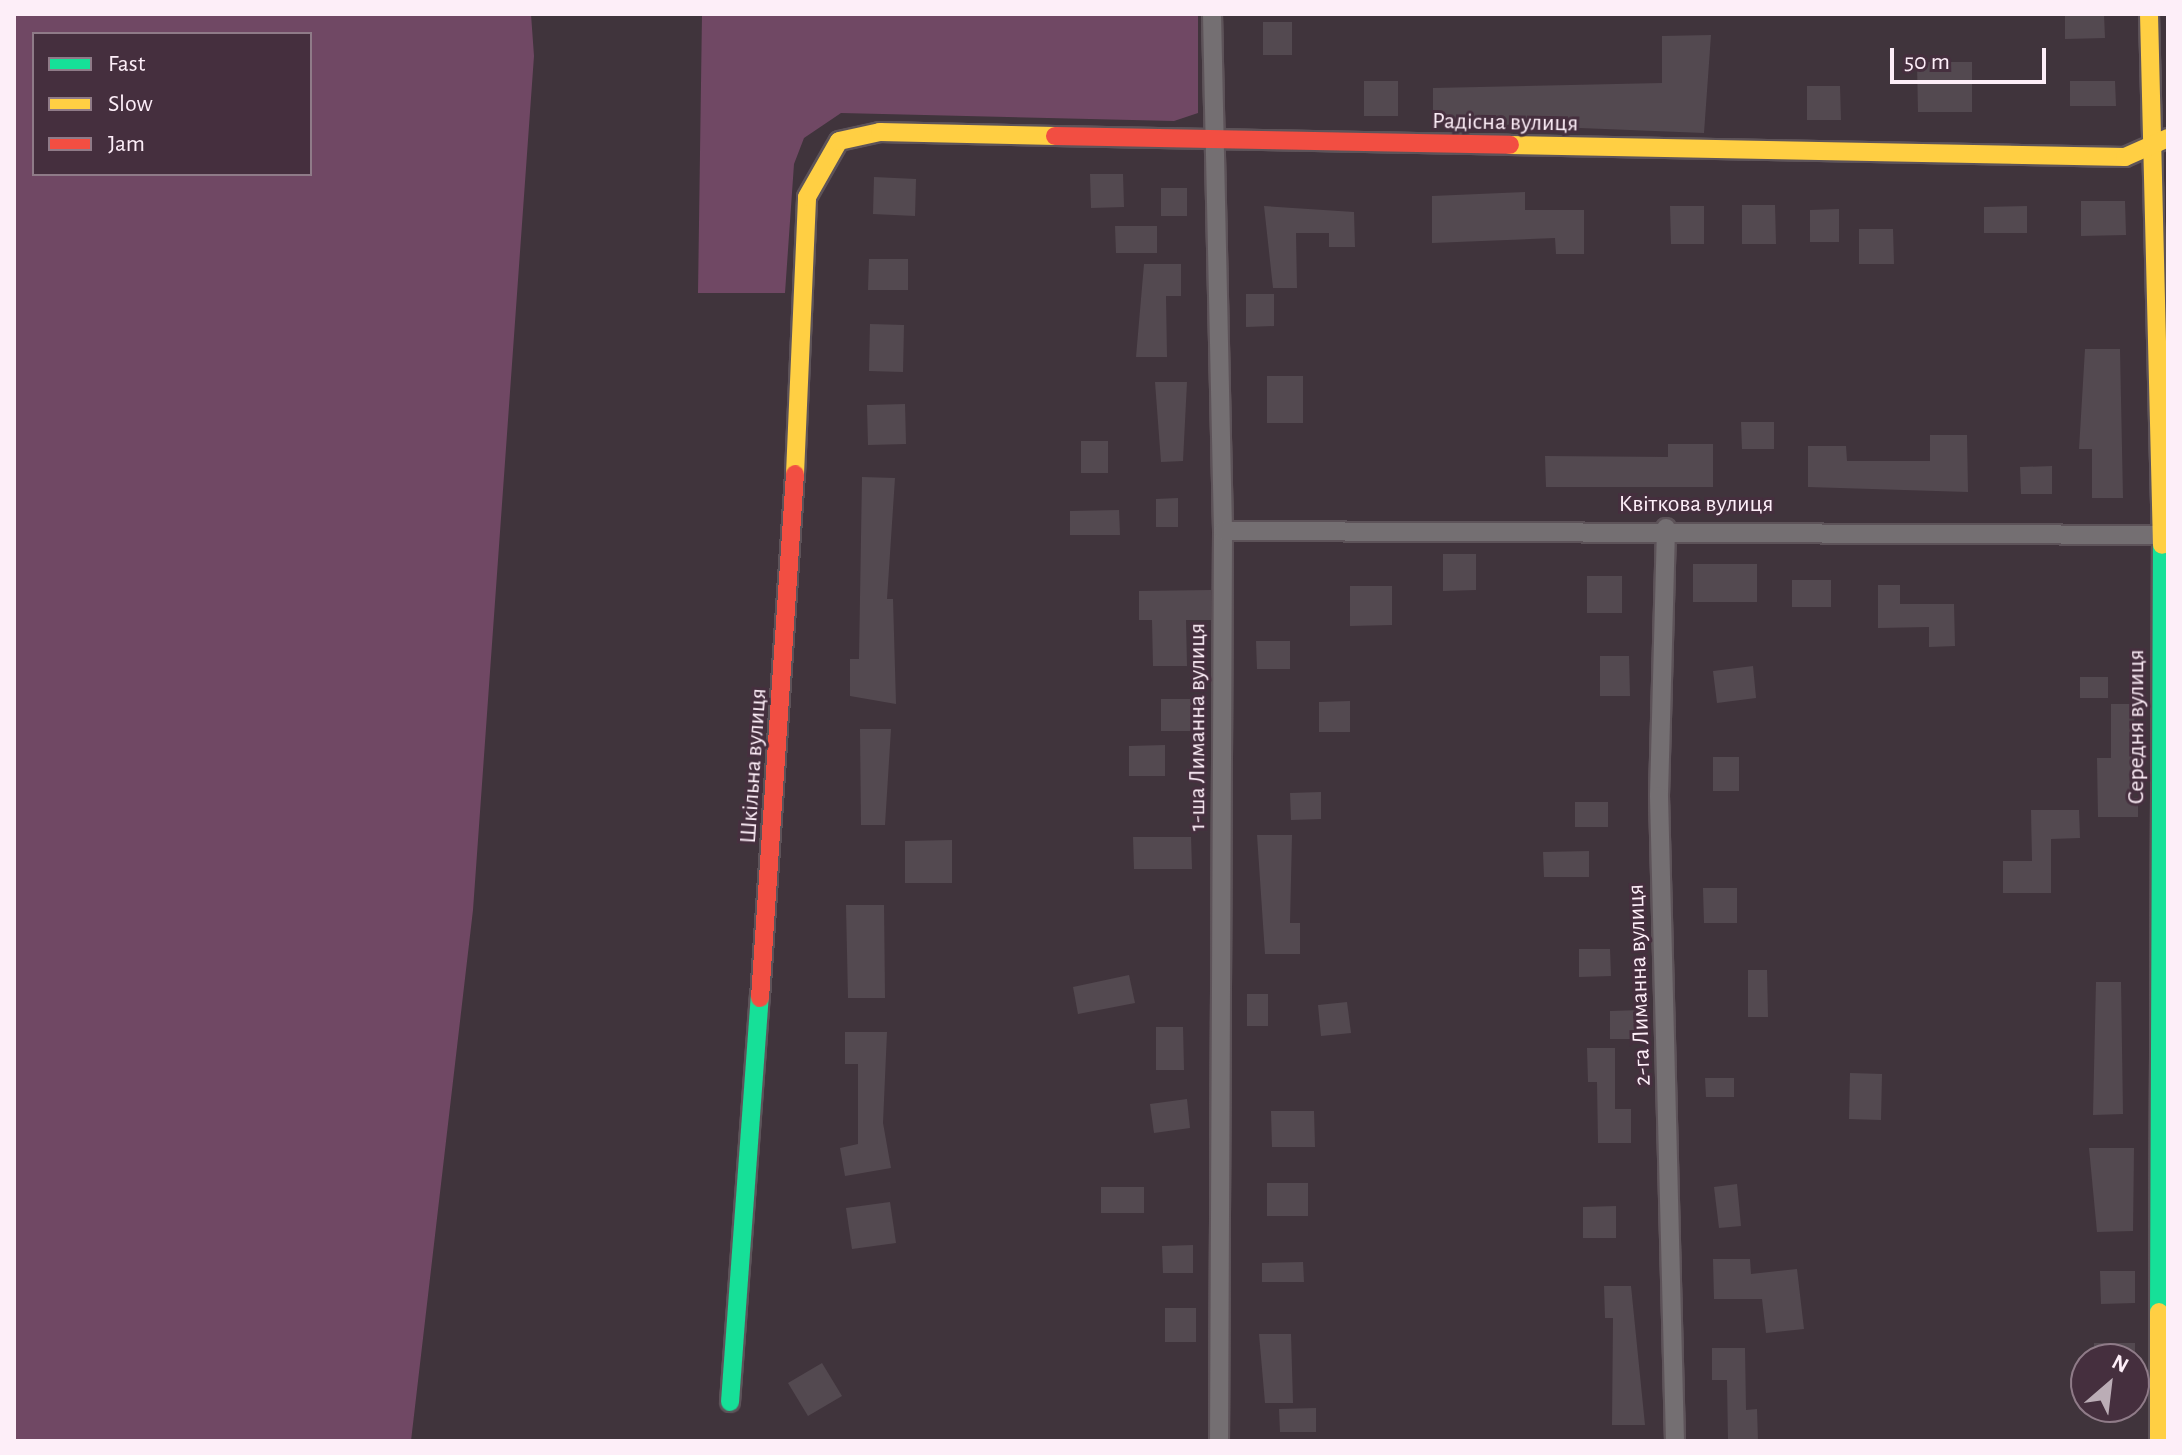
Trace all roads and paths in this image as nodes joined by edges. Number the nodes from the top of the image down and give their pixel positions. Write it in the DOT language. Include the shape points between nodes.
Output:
graph roads {
  1 [pos="1212,14"];
  2 [pos="2149,14"];
  3 [pos="2160,140"];
  4 [pos="839,141"];
  5 [pos="1212,142"];
  6 [pos="1666,528"];
  7 [pos="1223,531"];
  8 [pos="2165,535"];
  9 [pos="730,1402"];
  10 [pos="1219,1441"];
  11 [pos="1675,1441"];
  12 [pos="2159,1441"];
  1 -- 5 [label="street, 1-ша Лиманна вулиця"];
  2 -- 3 [label="street, Середня вулиця"];
  3 -- 5 [label="street, Радісна вулиця" via="2125,157"];
  3 -- 8 [label="street, Середня вулиця"];
  4 -- 5 [label="street, Радісна вулиця" via="880,132"];
  4 -- 9 [label="street, Шкільна вулиця" via="807,197 790,594"];
  5 -- 7 [label="street, 1-ша Лиманна вулиця"];
  6 -- 7 [label="street, Квіткова вулиця"];
  6 -- 8 [label="street, Квіткова вулиця"];
  6 -- 11 [label="street, 2-га Лиманна вулиця" via="1659,796"];
  7 -- 10 [label="street, 1-ша Лиманна вулиця"];
  8 -- 12 [label="street, Середня вулиця"];
}
